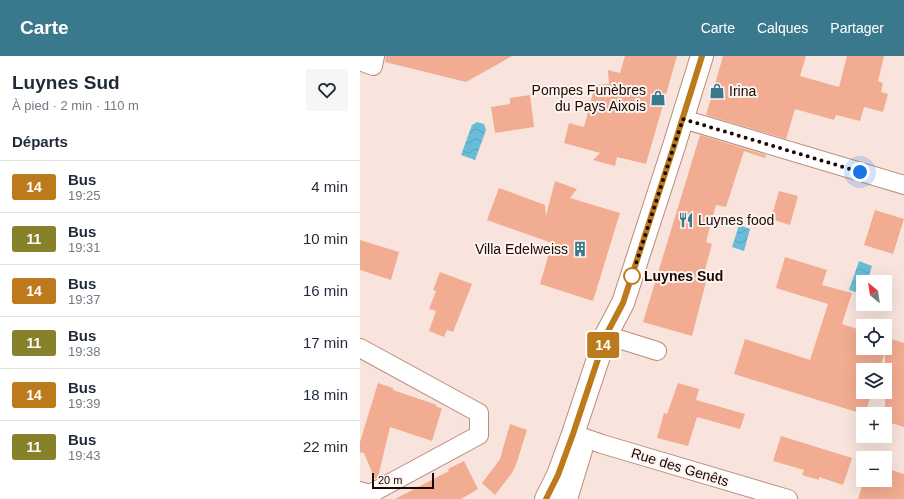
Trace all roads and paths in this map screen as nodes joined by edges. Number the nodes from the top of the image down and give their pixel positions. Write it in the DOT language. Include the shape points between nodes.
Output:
graph roads {
  1 [pos="375,56"];
  2 [pos="702,56"];
  3 [pos="360,61"];
  4 [pos="683,119"];
  5 [pos="904,185"];
  6 [pos="612,337"];
  7 [pos="360,348"];
  8 [pos="657,351"];
  9 [pos="579,436"];
  10 [pos="360,491"];
  11 [pos="546,499"];
  12 [pos="566,499"];
  13 [pos="788,499"];
  1 -- 3 [label="street" via="373,66"];
  2 -- 4 [label="main road"];
  4 -- 5 [label="street"];
  4 -- 6 [label="main road"];
  6 -- 8 [label="street"];
  6 -- 9 [label="main road"];
  7 -- 10 [label="street" via="479,413 480,435 370,494"];
  9 -- 11 [label="main road"];
  9 -- 12 [label="main road"];
  9 -- 13 [label="street, Rue des Genêts"];
}
